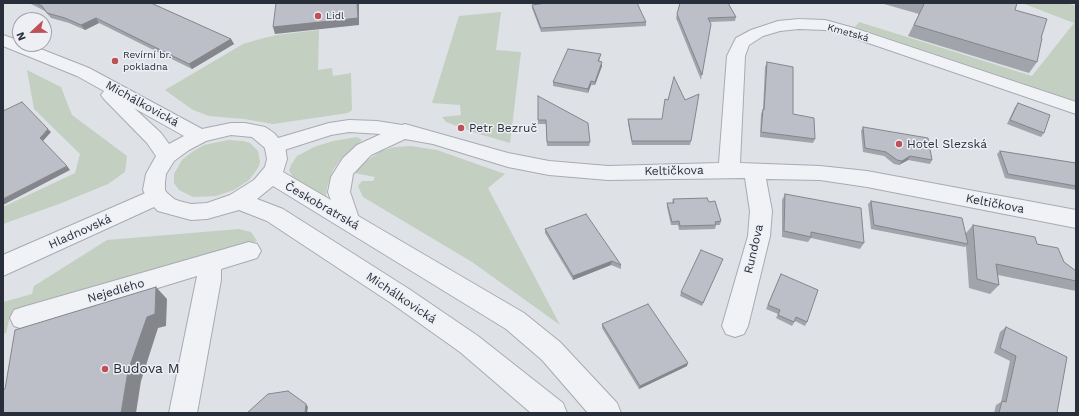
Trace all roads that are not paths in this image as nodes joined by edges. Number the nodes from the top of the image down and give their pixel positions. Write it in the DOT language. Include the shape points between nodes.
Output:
graph roads {
  1 [pos="3,40"];
  2 [pos="83,72"];
  3 [pos="1076,108"];
  4 [pos="405,131"];
  5 [pos="200,136"];
  6 [pos="275,146"];
  7 [pos="167,156"];
  8 [pos="729,170"];
  9 [pos="754,171"];
  10 [pos="270,176"];
  11 [pos="157,196"];
  12 [pos="238,201"];
  13 [pos="1076,219"];
  14 [pos="349,221"];
  15 [pos="249,251"];
  16 [pos="208,264"];
  17 [pos="3,266"];
  18 [pos="23,318"];
  19 [pos="735,326"];
  20 [pos="183,413"];
  21 [pos="553,413"];
  22 [pos="607,413"];
  1 -- 2 [label="street, Michálkovická"];
  2 -- 5 [label="street, Michálkovická"];
  2 -- 7 [label="street, Michálkovická" via="144,127"];
  3 -- 8 [label="street, Kmetská" via="848,31 825,25 778,26 757,33 742,42 736,56"];
  4 -- 6 [label="street, Keltičkova" via="349,126"];
  4 -- 8 [label="street, Keltičkova" via="508,160 556,169 608,173"];
  4 -- 14 [label="street" via="364,150 345,170 339,192"];
  5 -- 6 [label="street" via="215,131 245,129 258,132"];
  5 -- 7 [label="street"];
  6 -- 10 [label="street" via="277,159"];
  7 -- 11 [label="street" via="156,174 154,186"];
  8 -- 9 [label="street, Keltičkova"];
  9 -- 13 [label="street, Keltičkova" via="843,175"];
  9 -- 19 [label="street, Rundova" via="762,211 759,236"];
  10 -- 12 [label="street" via="252,194"];
  10 -- 14 [label="street, Českobratrská"];
  11 -- 12 [label="street" via="166,205 191,212 217,208"];
  11 -- 17 [label="street, Hladnovská"];
  12 -- 21 [label="street, Michálkovická" via="275,216 400,296 469,344"];
  14 -- 22 [label="street, Českobratrská" via="532,333"];
  15 -- 16 [label="street, Nejedlého"];
  16 -- 18 [label="street, Nejedlého"];
  16 -- 20 [label="street" via="209,280"];
}
